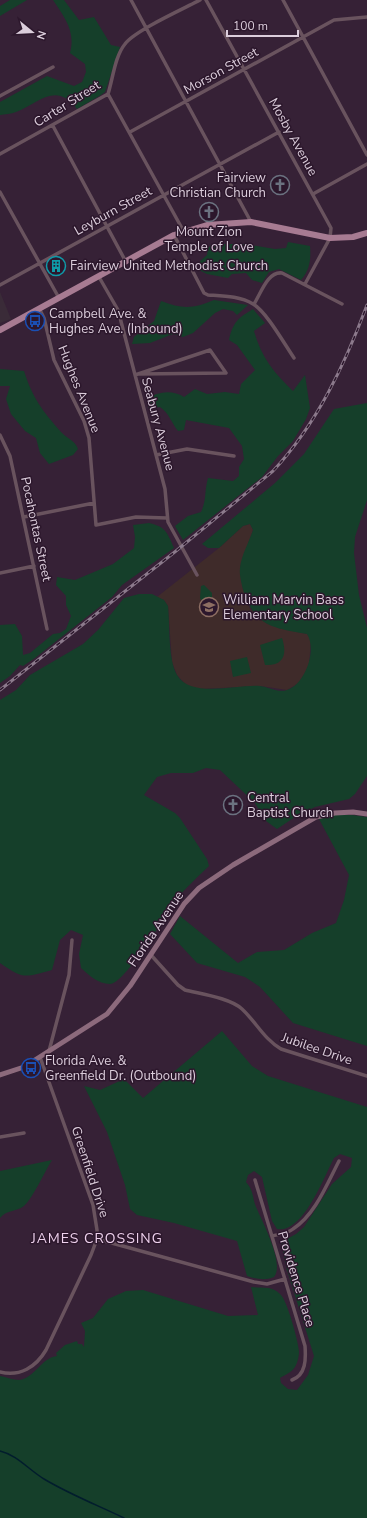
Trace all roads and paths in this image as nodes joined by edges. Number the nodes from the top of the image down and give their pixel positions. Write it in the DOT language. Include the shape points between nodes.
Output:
graph roads {
  1 [pos="131,0"];
  2 [pos="200,0"];
  3 [pos="206,0"];
  4 [pos="283,0"];
  5 [pos="367,17"];
  6 [pos="146,29"];
  7 [pos="303,36"];
  8 [pos="53,67"];
  9 [pos="244,69"];
  10 [pos="108,94"];
  11 [pos="0,96"];
  12 [pos="186,102"];
  13 [pos="53,126"];
  14 [pos="130,132"];
  15 [pos="279,132"];
  16 [pos="0,154"];
  17 [pos="367,155"];
  18 [pos="220,163"];
  19 [pos="367,164"];
  20 [pos="0,192"];
  21 [pos="163,194"];
  22 [pos="313,194"];
  23 [pos="251,222"];
  24 [pos="108,226"];
  25 [pos="184,232"];
  26 [pos="367,233"];
  27 [pos="174,235"];
  28 [pos="330,238"];
  29 [pos="126,262"];
  30 [pos="40,263"];
  31 [pos="99,277"];
  32 [pos="305,284"];
  33 [pos="0,285"];
  34 [pos="60,299"];
  35 [pos="254,304"];
  36 [pos="342,304"];
  37 [pos="40,310"];
  38 [pos="0,330"];
  39 [pos="294,358"];
  40 [pos="135,375"];
  41 [pos="0,435"];
  42 [pos="156,455"];
  43 [pos="234,456"];
  44 [pos="94,503"];
  45 [pos="24,517"];
  46 [pos="167,518"];
  47 [pos="34,566"];
  48 [pos="0,573"];
  49 [pos="197,575"];
  50 [pos="47,628"];
  51 [pos="367,814"];
  52 [pos="72,940"];
  53 [pos="151,955"];
  54 [pos="48,1052"];
  55 [pos="40,1057"];
  56 [pos="0,1075"];
  57 [pos="367,1076"];
  58 [pos="24,1133"];
  59 [pos="0,1137"];
  60 [pos="338,1161"];
  61 [pos="255,1180"];
  62 [pos="272,1236"];
  63 [pos="97,1239"];
  64 [pos="284,1279"];
  65 [pos="0,1372"];
  66 [pos="292,1380"];
  1 -- 6 [label="street"];
  2 -- 6 [label="street, Carter Street"];
  3 -- 9 [label="street, Mosby Avenue"];
  4 -- 7 [label="street"];
  5 -- 7 [label="street, Morson Street" via="334,20"];
  6 -- 10 [label="street, Carter Street" via="125,43 120,51"];
  6 -- 12 [label="street"];
  7 -- 9 [label="street, Morson Street"];
  7 -- 17 [label="street"];
  8 -- 11 [label="street"];
  9 -- 12 [label="street, Morson Street"];
  9 -- 15 [label="street, Mosby Avenue"];
  10 -- 13 [label="street, Carter Street"];
  10 -- 14 [label="street"];
  12 -- 14 [label="street, Morson Street"];
  12 -- 18 [label="street"];
  13 -- 16 [label="street, Carter Street"];
  13 -- 24 [label="street"];
  14 -- 21 [label="street"];
  15 -- 18 [label="street, Leyburn Street"];
  15 -- 22 [label="street, Mosby Avenue"];
  18 -- 21 [label="street, Leyburn Street"];
  18 -- 23 [label="street"];
  19 -- 22 [label="street"];
  20 -- 30 [label="street"];
  21 -- 24 [label="street, Leyburn Street"];
  21 -- 25 [label="street"];
  22 -- 28 [label="street, Mosby Avenue" via="331,228"];
  23 -- 25 [label="main road" via="207,225"];
  23 -- 28 [label="main road"];
  24 -- 29 [label="street"];
  24 -- 30 [label="street, Leyburn Street"];
  25 -- 27 [label="main road"];
  26 -- 28 [label="main road" via="353,237"];
  27 -- 29 [label="main road"];
  27 -- 35 [label="street" via="204,293 240,298"];
  28 -- 32 [label="street"];
  29 -- 31 [label="main road"];
  30 -- 33 [label="street, Leyburn Street"];
  30 -- 34 [label="street"];
  31 -- 34 [label="main road"];
  31 -- 40 [label="street, Seabury Avenue" via="118,310"];
  32 -- 35 [label="street" via="276,273 271,275"];
  32 -- 36 [label="street"];
  34 -- 37 [label="main road"];
  35 -- 39 [label="street"];
  37 -- 38 [label="main road"];
  37 -- 44 [label="street, Hughes Avenue" via="54,360 84,421 89,438"];
  40 -- 40 [label="street" via="179,374 226,373 210,350"];
  40 -- 42 [label="street, Seabury Avenue"];
  41 -- 45 [label="street, Pocahontas Street" via="10,456"];
  42 -- 43 [label="street" via="187,449"];
  42 -- 46 [label="street, Seabury Avenue" via="165,489"];
  44 -- 45 [label="street"];
  44 -- 46 [label="street, Hughes Avenue" via="96,525 136,517"];
  45 -- 47 [label="street, Pocahontas Street"];
  46 -- 49 [label="street, Seabury Avenue"];
  47 -- 48 [label="street"];
  47 -- 50 [label="street, Pocahontas Street"];
  51 -- 53 [label="main road, Florida Avenue" via="335,813 316,817 233,865 199,888 184,904"];
  52 -- 54 [label="street" via="69,975"];
  53 -- 54 [label="main road, Florida Avenue" via="119,1002 107,1014"];
  53 -- 57 [label="street, Jubilee Drive" via="185,990 233,1003 241,1008 271,1043 281,1049"];
  54 -- 55 [label="main road, Florida Avenue"];
  55 -- 56 [label="main road, Florida Avenue" via="24,1067"];
  55 -- 63 [label="street, Greenfield Drive" via="93,1205 98,1230"];
  58 -- 59 [label="street"];
  60 -- 62 [label="street" via="322,1193 302,1222 292,1230"];
  61 -- 62 [label="street, Providence Place"];
  62 -- 64 [label="street, Providence Place"];
  63 -- 64 [label="street" via="254,1282 267,1284"];
  63 -- 65 [label="street, Greenfield Drive" via="46,1350 38,1362 16,1373"];
  64 -- 66 [label="street, Providence Place" via="305,1350 305,1362 301,1373"];
}
